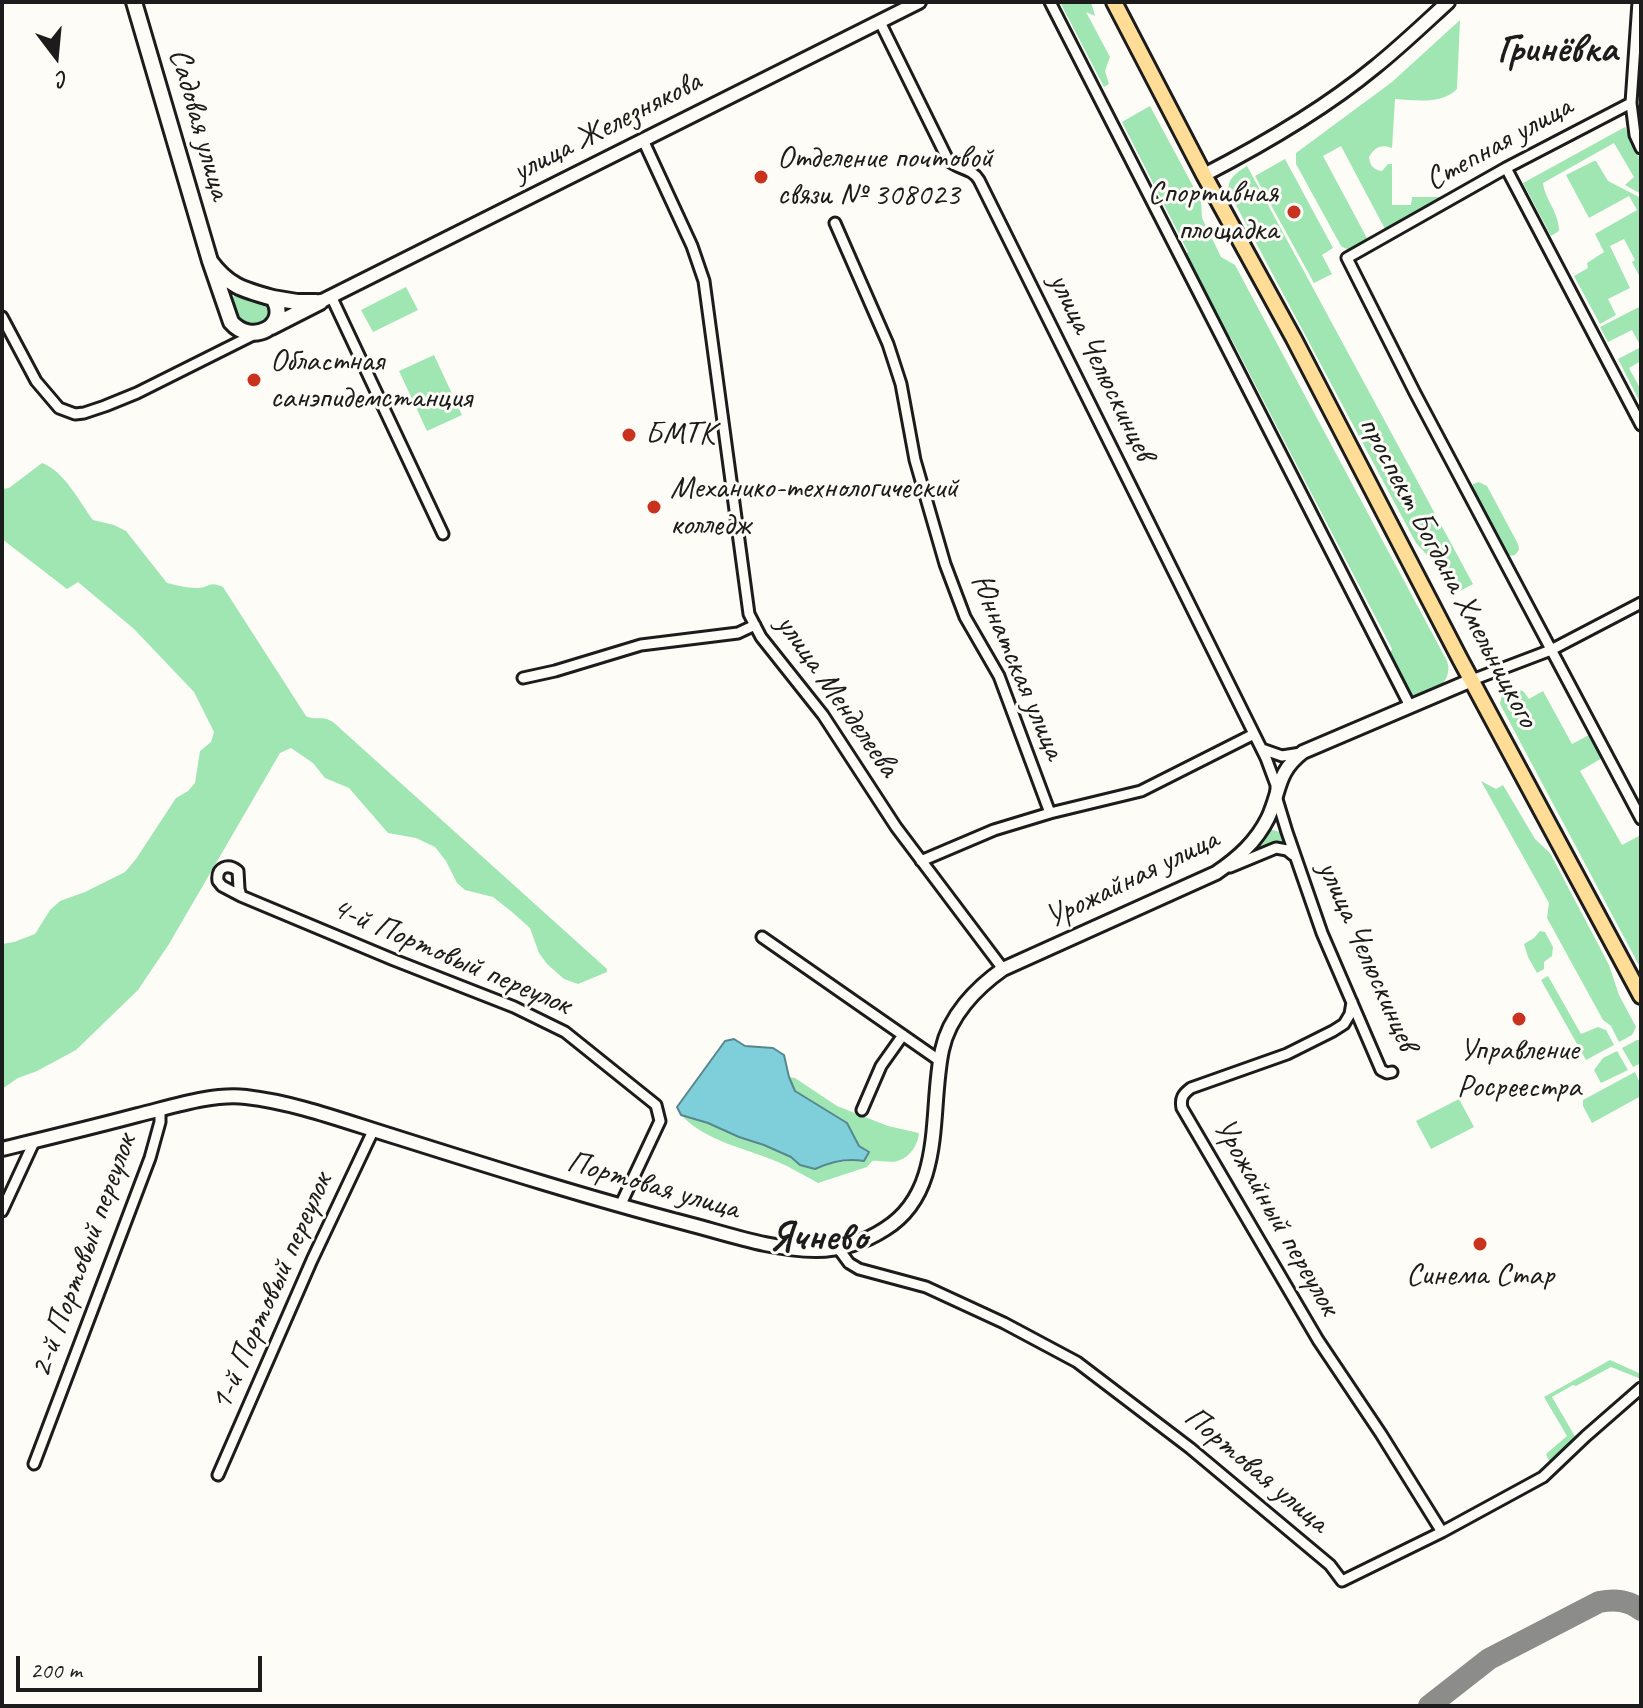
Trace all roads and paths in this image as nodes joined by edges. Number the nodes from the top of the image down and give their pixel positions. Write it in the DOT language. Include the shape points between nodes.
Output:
graph roads {
  1 [pos="134,2"];
  2 [pos="919,2"];
  3 [pos="1050,2"];
  4 [pos="1114,2"];
  5 [pos="1122,2"];
  6 [pos="1638,2"];
  7 [pos="1442,4"];
  8 [pos="880,22"];
  9 [pos="1631,103"];
  10 [pos="643,140"];
  11 [pos="1641,148"];
  12 [pos="1506,168"];
  13 [pos="1204,175"];
  14 [pos="835,223"];
  15 [pos="210,261"];
  16 [pos="241,289"];
  17 [pos="273,298"];
  18 [pos="326,299"];
  19 [pos="226,307"];
  20 [pos="2,317"];
  21 [pos="231,322"];
  22 [pos="264,330"];
  23 [pos="222,349"];
  24 [pos="1641,425"];
  25 [pos="443,534"];
  26 [pos="1641,603"];
  27 [pos="755,625"];
  28 [pos="1551,650"];
  29 [pos="523,678"];
  30 [pos="1472,680"];
  31 [pos="1410,706"];
  32 [pos="1254,734"];
  33 [pos="1303,752"];
  34 [pos="1264,754"];
  35 [pos="1287,767"];
  36 [pos="1276,796"];
  37 [pos="1050,813"];
  38 [pos="1641,819"];
  39 [pos="1262,829"];
  40 [pos="1287,832"];
  41 [pos="1295,858"];
  42 [pos="921,861"];
  43 [pos="1216,873"];
  44 [pos="241,896"];
  45 [pos="762,937"];
  46 [pos="1003,969"];
  47 [pos="1641,996"];
  48 [pos="1352,1002"];
  49 [pos="903,1035"];
  50 [pos="940,1061"];
  51 [pos="1392,1072"];
  52 [pos="160,1110"];
  53 [pos="862,1110"];
  54 [pos="373,1131"];
  55 [pos="34,1142"];
  56 [pos="2,1149"];
  57 [pos="620,1206"];
  58 [pos="2,1211"];
  59 [pos="838,1248"];
  60 [pos="1641,1388"];
  61 [pos="34,1464"];
  62 [pos="218,1475"];
  63 [pos="1442,1532"];
  1 -- 15 [label="main road, Садовая улица"];
  2 -- 8 [label="street, улица Железнякова"];
  3 -- 31 [label="street"];
  4 -- 13 [label="main road, проспект Богдана Хмельницкого"];
  5 -- 13 [label="main road, проспект Богдана Хмельницкого" via="1208,166"];
  6 -- 9 [label="street"];
  7 -- 13 [label="street" via="1337,96"];
  8 -- 10 [label="street, улица Железнякова"];
  8 -- 32 [label="street, улица Челюскинцев" via="948,160 976,175"];
  9 -- 11 [label="street"];
  9 -- 12 [label="street, Степная улица"];
  10 -- 18 [label="street, улица Железнякова"];
  10 -- 27 [label="street, улица Менделеева" via="704,281 749,614"];
  12 -- 24 [label="street"];
  12 -- 28 [label="street, Степная улица" via="1347,258"];
  13 -- 30 [label="main road, проспект Богдана Хмельницкого"];
  14 -- 37 [label="street, Юннатская улица" via="901,384 921,484 945,564 965,617 1007,696"];
  15 -- 16 [label="main road" via="226,281"];
  15 -- 19 [label="main road, Садовая улица"];
  16 -- 17 [label="main road"];
  16 -- 19 [label="main road" via="231,293"];
  17 -- 18 [label="main road"];
  17 -- 22 [label="main road" via="279,312"];
  18 -- 22 [label="main road, улица Железнякова"];
  18 -- 25 [label="street"];
  19 -- 21 [label="main road"];
  20 -- 23 [label="street, улица Железнякова" via="36,381 59,408 75,414 137,393"];
  21 -- 22 [label="main road" via="246,333"];
  21 -- 23 [label="street" via="232,333"];
  22 -- 23 [label="street, улица Железнякова"];
  26 -- 28 [label="street"];
  27 -- 29 [label="street" via="738,633 641,645"];
  27 -- 42 [label="street, улица Менделеева"];
  28 -- 30 [label="street"];
  28 -- 38 [label="street"];
  30 -- 31 [label="street, Урожайная улица"];
  30 -- 47 [label="main road, проспект Богдана Хмельницкого"];
  31 -- 33 [label="street, Урожайная улица"];
  32 -- 34 [label="street, улица Челюскинцев"];
  32 -- 37 [label="street" via="1141,791"];
  33 -- 34 [label="street"];
  33 -- 35 [label="street, Урожайная улица"];
  34 -- 35 [label="street" via="1277,767"];
  34 -- 36 [label="street, улица Челюскинцев"];
  35 -- 36 [label="street, Урожайная улица"];
  36 -- 39 [label="street, Урожайная улица"];
  36 -- 40 [label="street, улица Челюскинцев"];
  37 -- 42 [label="street"];
  39 -- 40 [label="street" via="1272,826"];
  39 -- 43 [label="street, Урожайная улица"];
  40 -- 41 [label="street, улица Челюскинцев"];
  41 -- 43 [label="street" via="1276,848"];
  41 -- 48 [label="street, улица Челюскинцев"];
  42 -- 46 [label="street, улица Менделеева"];
  43 -- 46 [label="street, Урожайная улица"];
  44 -- 57 [label="street, 4-й Портовый переулок" via="565,1032 656,1105 660,1121"];
  45 -- 49 [label="street"];
  46 -- 50 [label="street, Урожайная улица" via="962,1008"];
  48 -- 51 [label="street, улица Челюскинцев" via="1381,1070"];
  48 -- 63 [label="street, Урожайный переулок" via="1344,1024 1333,1031 1287,1054 1191,1088 1184,1093 1182,1108 1318,1340"];
  49 -- 50 [label="street"];
  49 -- 53 [label="street" via="881,1066"];
  50 -- 59 [label="street, Урожайная улица" via="930,1160 922,1185 905,1212 885,1229"];
  52 -- 54 [label="street, Портовая улица" via="243,1097"];
  52 -- 55 [label="street, Портовая улица"];
  52 -- 61 [label="street, 2-й Портовый переулок" via="150,1158"];
  54 -- 57 [label="street, Портовая улица"];
  54 -- 62 [label="street, 1-й Портовый переулок"];
  55 -- 56 [label="street, Портовая улица"];
  55 -- 58 [label="street"];
  57 -- 59 [label="street, Портовая улица" via="761,1243"];
  59 -- 63 [label="street, Портовая улица" via="859,1269 926,1287 1077,1362 1190,1448 1330,1565 1342,1581"];
  60 -- 63 [label="street" via="1543,1477"];
}
